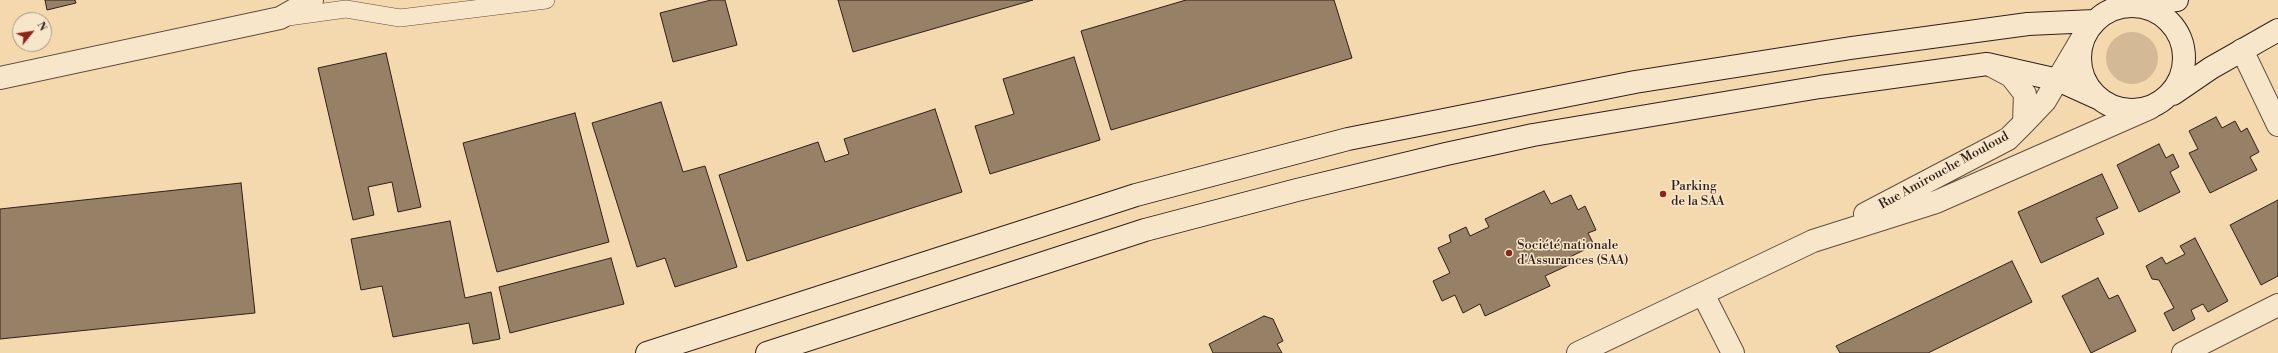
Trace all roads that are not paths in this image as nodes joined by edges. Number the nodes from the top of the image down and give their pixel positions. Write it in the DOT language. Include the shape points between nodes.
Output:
graph roads {
  1 [pos="312,0"];
  2 [pos="546,0"];
  3 [pos="2177,0"];
  4 [pos="2126,6"];
  5 [pos="280,18"];
  6 [pos="2089,28"];
  7 [pos="2278,30"];
  8 [pos="2242,50"];
  9 [pos="1988,64"];
  10 [pos="0,78"];
  11 [pos="2058,80"];
  12 [pos="2100,99"];
  13 [pos="2157,103"];
  14 [pos="2024,123"];
  15 [pos="2278,125"];
  16 [pos="1813,241"];
  17 [pos="1703,294"];
  18 [pos="2278,305"];
  19 [pos="647,353"];
  20 [pos="766,353"];
  21 [pos="1578,353"];
  22 [pos="1733,353"];
  23 [pos="2183,353"];
  1 -- 5 [label="main road"];
  2 -- 5 [label="lane" via="400,18 346,9"];
  3 -- 4 [label="main road"];
  4 -- 6 [label="main road" via="2108,11"];
  4 -- 13 [label="main road" via="2142,6 2158,12 2171,23 2180,37 2184,54 2183,71 2176,87"];
  5 -- 10 [label="main road"];
  6 -- 11 [label="main road, Rue Amirouche Mouloud"];
  6 -- 12 [label="main road" via="2080,53 2081,70 2088,86"];
  6 -- 19 [label="main road" via="2020,25 1851,48 1635,82 1348,139 1136,194"];
  7 -- 8 [label="main road"];
  8 -- 13 [label="main road"];
  8 -- 15 [label="main road"];
  9 -- 11 [label="main road"];
  9 -- 14 [label="main road" via="2012,76 2026,94"];
  9 -- 20 [label="main road" via="1820,87 1534,135 1446,154 1146,230"];
  11 -- 12 [label="main road"];
  11 -- 14 [label="main road, Rue Amirouche Mouloud" via="2045,101"];
  12 -- 13 [label="main road" via="2121,109 2133,111"];
  13 -- 16 [label="main road" via="1936,202"];
  14 -- 16 [label="main road, Rue Amirouche Mouloud" via="2008,139"];
  16 -- 17 [label="main road"];
  17 -- 21 [label="main road"];
  17 -- 22 [label="main road"];
  18 -- 23 [label="main road"];
}
